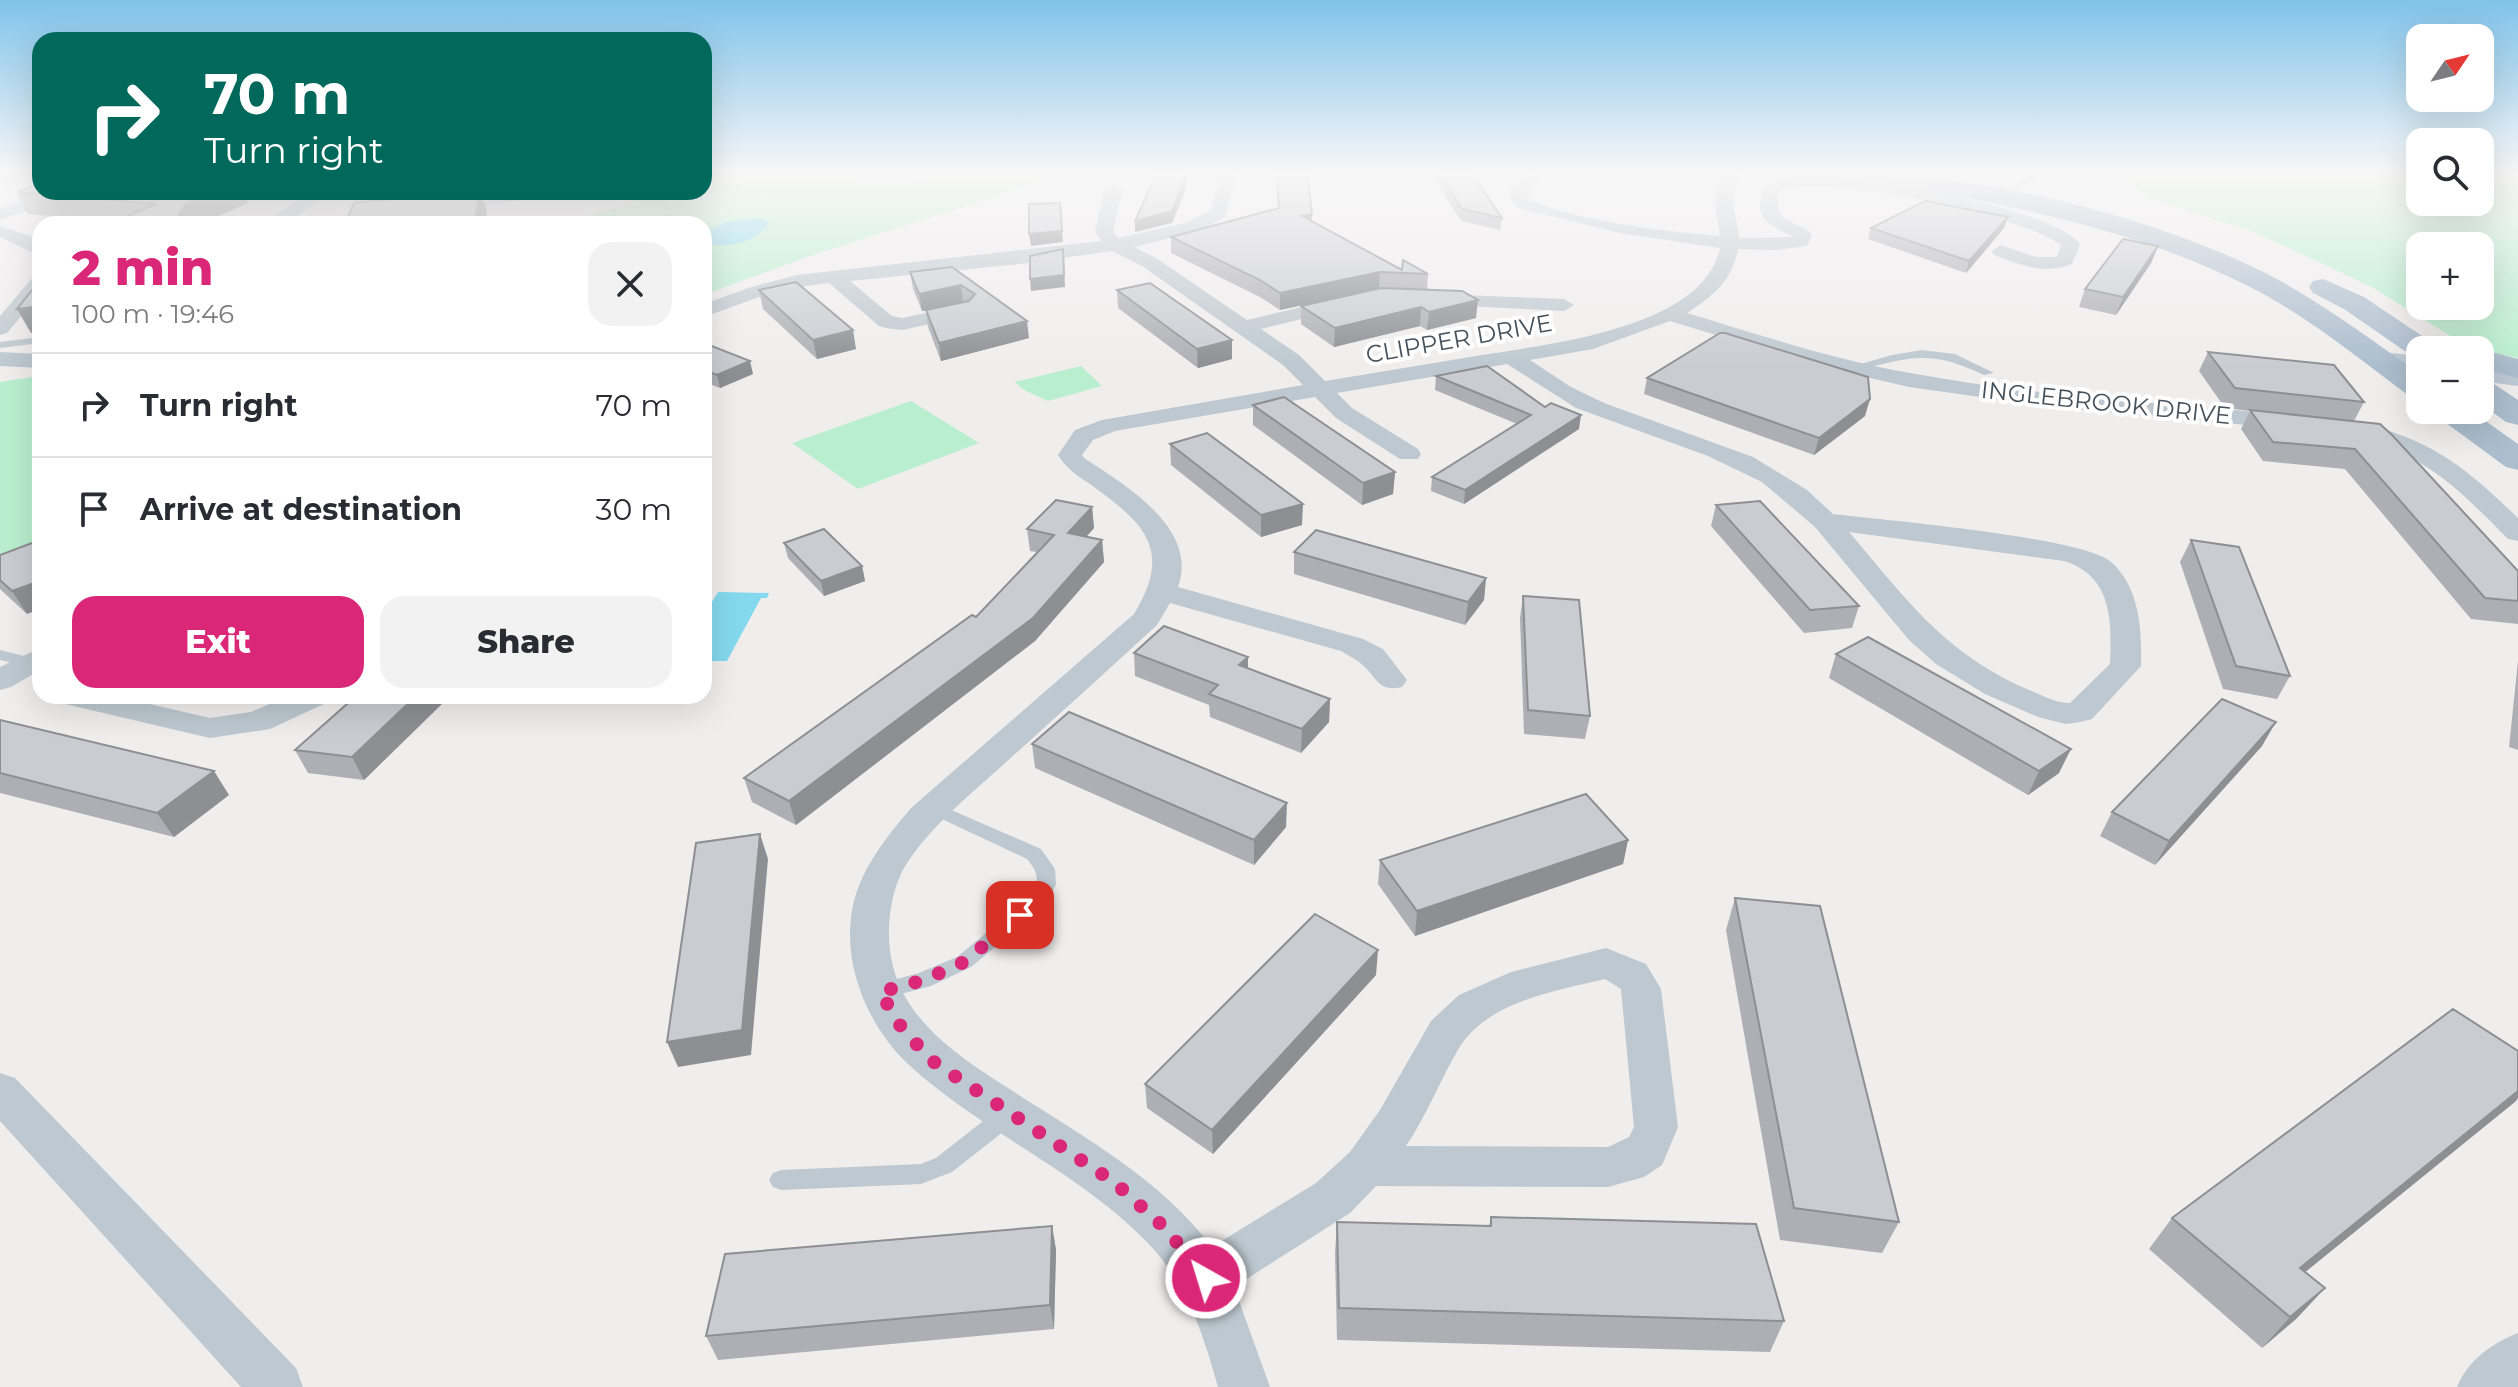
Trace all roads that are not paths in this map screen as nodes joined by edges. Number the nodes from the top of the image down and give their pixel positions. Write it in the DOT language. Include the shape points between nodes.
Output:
graph roads {
  1 [pos="1108,238"];
  2 [pos="1142,238"];
  3 [pos="1695,238"];
  4 [pos="1729,238"];
  5 [pos="1802,238"];
  6 [pos="2066,238"];
  7 [pos="2154,238"];
  8 [pos="2205,238"];
  9 [pos="1730,242"];
  10 [pos="1113,244"];
  11 [pos="2001,251"];
  12 [pos="832,276"];
  13 [pos="32,291"];
  14 [pos="1363,299"];
  15 [pos="1411,299"];
  16 [pos="1564,305"];
  17 [pos="712,308"];
  18 [pos="964,311"];
  19 [pos="1669,314"];
  20 [pos="1245,327"];
  21 [pos="0,329"];
  22 [pos="2393,330"];
  23 [pos="2411,336"];
  24 [pos="2406,339"];
  25 [pos="32,341"];
  26 [pos="0,345"];
  27 [pos="1512,357"];
  28 [pos="0,359"];
  29 [pos="32,361"];
  30 [pos="2382,361"];
  31 [pos="2494,362"];
  32 [pos="2406,364"];
  33 [pos="1853,368"];
  34 [pos="2518,369"];
  35 [pos="1988,373"];
  36 [pos="2494,374"];
  37 [pos="2518,377"];
  38 [pos="2406,379"];
  39 [pos="1318,390"];
  40 [pos="2494,399"];
  41 [pos="2518,415"];
  42 [pos="2468,424"];
  43 [pos="1409,454"];
  44 [pos="2518,460"];
  45 [pos="1825,521"];
  46 [pos="2518,533"];
  47 [pos="1162,592"];
  48 [pos="0,655"];
  49 [pos="32,667"];
  50 [pos="32,670"];
  51 [pos="0,680"];
  52 [pos="1391,680"];
  53 [pos="106,704"];
  54 [pos="297,704"];
  55 [pos="933,808"];
  56 [pos="880,992"];
  57 [pos="0,1091"];
  58 [pos="1010,1113"];
  59 [pos="1366,1166"];
  60 [pos="781,1180"];
  61 [pos="1206,1278"];
  62 [pos="2518,1359"];
  63 [pos="277,1387"];
  64 [pos="1244,1387"];
  65 [pos="2483,1387"];
  1 -- 10 [label="street"];
  2 -- 10 [label="street"];
  3 -- 9 [label="street"];
  4 -- 9 [label="street, CLIPPER DRIVE"];
  5 -- 9 [label="street" via="1781,245"];
  6 -- 11 [label="street" via="2071,244 2065,260 2054,264"];
  7 -- 30 [label="main road" via="2257,280 2331,323"];
  8 -- 22 [label="main road" via="2339,295"];
  9 -- 19 [label="street, CLIPPER DRIVE" via="1717,281"];
  10 -- 12 [label="street"];
  10 -- 20 [label="street"];
  12 -- 17 [label="street" via="773,286"];
  12 -- 18 [label="street" via="886,322 902,324"];
  13 -- 21 [label="street"];
  14 -- 20 [label="street"];
  15 -- 16 [label="street"];
  19 -- 27 [label="street, CLIPPER DRIVE" via="1585,344"];
  19 -- 33 [label="street, INGLEBROOK DRIVE"];
  20 -- 39 [label="street" via="1291,360"];
  22 -- 23 [label="main road"];
  22 -- 24 [label="main road"];
  25 -- 26 [label="lane"];
  27 -- 39 [label="street, CLIPPER DRIVE"];
  27 -- 45 [label="street" via="1548,384 1596,409 1747,461 1798,493"];
  28 -- 29 [label="street"];
  30 -- 32 [label="street"];
  30 -- 38 [label="main road"];
  31 -- 34 [label="main road"];
  33 -- 35 [label="lane" via="1934,351"];
  33 -- 46 [label="street, INGLEBROOK DRIVE" via="1973,390 2380,434 2425,451"];
  36 -- 37 [label="street"];
  39 -- 43 [label="street"];
  39 -- 47 [label="street, CLIPPER DRIVE" via="1110,425 1084,435 1070,455 1075,463 1143,515 1165,544 1168,570"];
  40 -- 41 [label="main road"];
  42 -- 44 [label="main road"];
  45 -- 45 [label="street" via="2084,558 2108,574 2122,609 2125,666 2080,712 2049,710 1996,687 1920,634"];
  47 -- 52 [label="street" via="1352,645 1372,656"];
  47 -- 55 [label="street" via="1146,619"];
  48 -- 49 [label="lane"];
  50 -- 51 [label="street"];
  53 -- 54 [label="street" via="210,728 258,722"];
  55 -- 56 [label="street" via="892,858 869,915 870,954"];
  55 -- 56 [label="lane" via="1034,854 1046,869 1047,884 1039,900 964,962"];
  56 -- 58 [label="street" via="903,1030 935,1063"];
  57 -- 63 [label="street"];
  58 -- 60 [label="lane" via="955,1157 921,1174"];
  58 -- 61 [label="street" via="1114,1182 1165,1228"];
  59 -- 59 [label="street" via="1396,1124 1446,1033 1474,1007 1525,983 1606,963 1625,968 1638,979 1656,1127 1646,1151 1628,1163 1608,1167"];
  59 -- 61 [label="street" via="1333,1198"];
  61 -- 64 [label="street" via="1227,1326"];
  62 -- 65 [label="street"];
}
